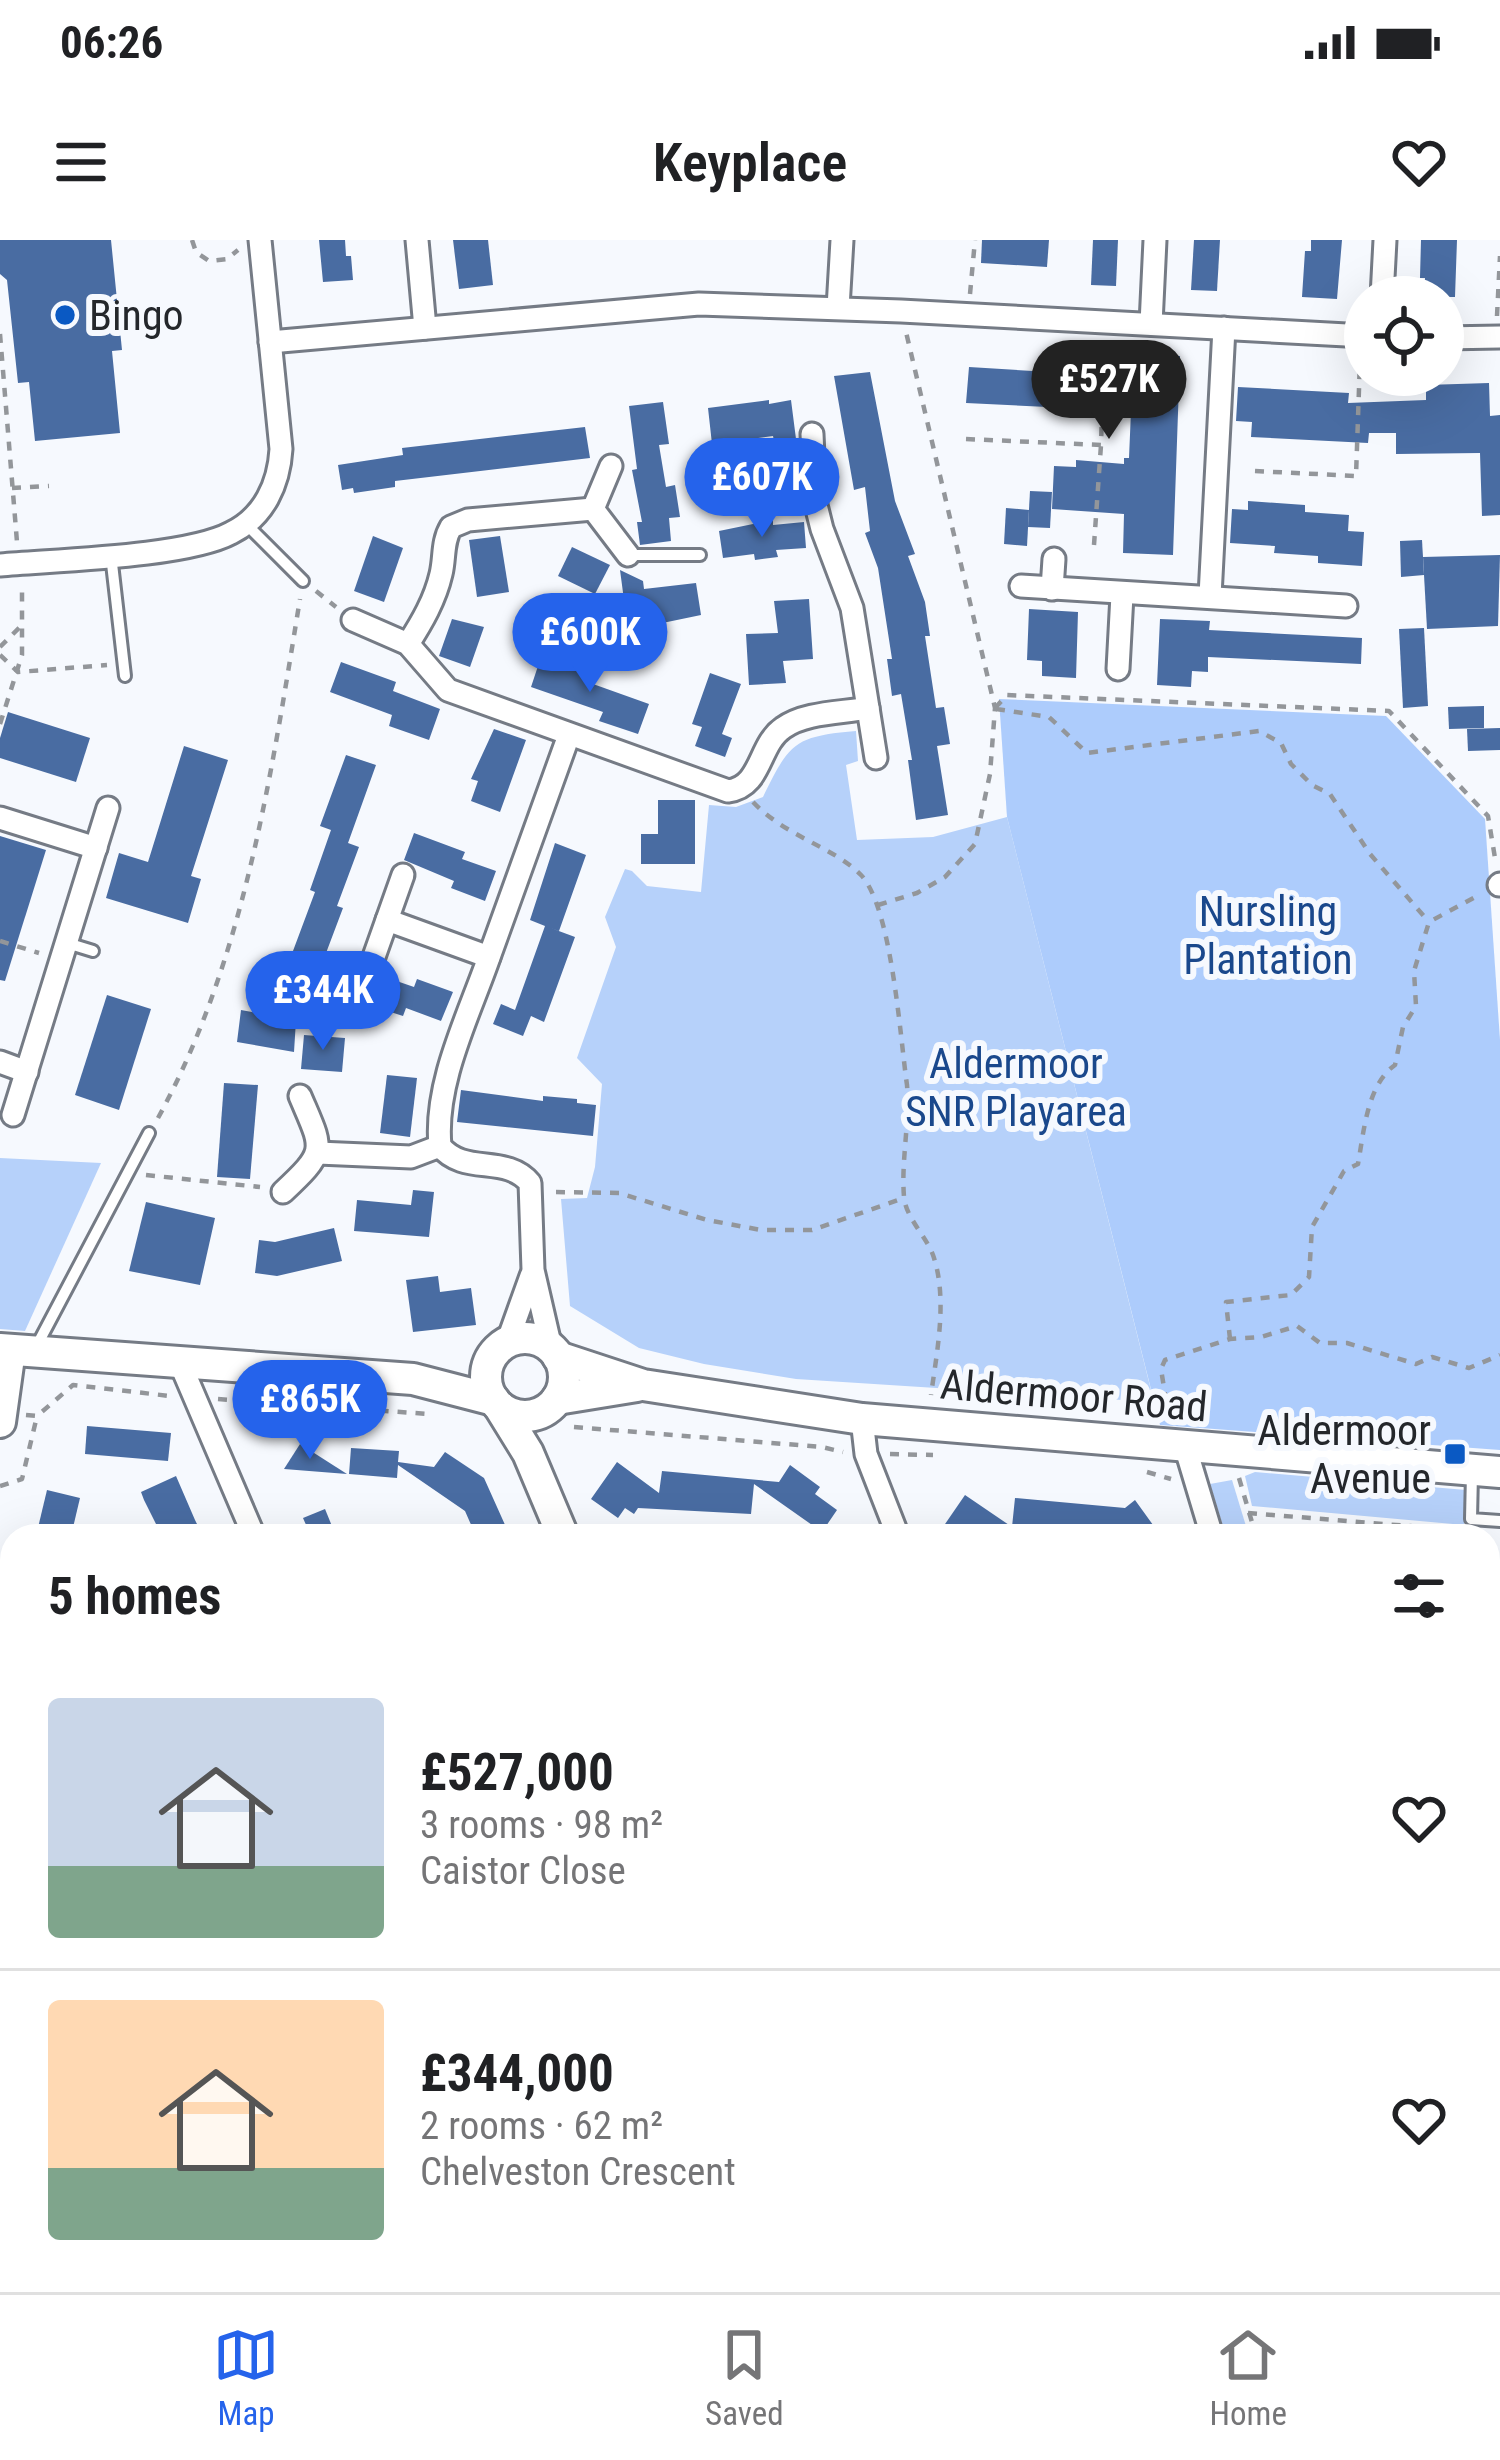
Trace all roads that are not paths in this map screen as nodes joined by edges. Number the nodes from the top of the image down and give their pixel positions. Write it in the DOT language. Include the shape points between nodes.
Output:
graph roads {
  1 [pos="417,240"];
  2 [pos="842,240"];
  3 [pos="1155,240"];
  4 [pos="1385,240"];
  5 [pos="251,243"];
  6 [pos="1383,276"];
  7 [pos="838,308"];
  8 [pos="1151,324"];
  9 [pos="425,328"];
  10 [pos="1224,328"];
  11 [pos="1344,335"];
  12 [pos="1498,337"];
  13 [pos="1464,338"];
  14 [pos="270,342"];
  15 [pos="812,434"];
  16 [pos="611,466"];
  17 [pos="812,475"];
  18 [pos="716,485"];
  19 [pos="592,509"];
  20 [pos="245,524"];
  21 [pos="111,555"];
  22 [pos="628,555"];
  23 [pos="700,556"];
  24 [pos="1054,559"];
  25 [pos="9,564"];
  26 [pos="303,581"];
  27 [pos="1021,586"];
  28 [pos="1052,589"];
  29 [pos="1122,595"];
  30 [pos="1210,596"];
  31 [pos="1346,606"];
  32 [pos="353,620"];
  33 [pos="407,644"];
  34 [pos="1118,669"];
  35 [pos="124,670"];
  36 [pos="868,708"];
  37 [pos="569,735"];
  38 [pos="876,758"];
  39 [pos="108,808"];
  40 [pos="0,818"];
  41 [pos="96,848"];
  42 [pos="403,875"];
  43 [pos="387,920"];
  44 [pos="64,952"];
  45 [pos="93,952"];
  46 [pos="489,957"];
  47 [pos="370,968"];
  48 [pos="0,1062"];
  49 [pos="27,1072"];
  50 [pos="300,1096"];
  51 [pos="13,1115"];
  52 [pos="149,1133"];
  53 [pos="440,1146"];
  54 [pos="318,1153"];
  55 [pos="284,1192"];
  56 [pos="533,1270"];
  57 [pos="502,1347"];
  58 [pos="14,1350"];
  59 [pos="555,1353"];
  60 [pos="179,1363"];
  61 [pos="413,1378"];
  62 [pos="644,1385"];
  63 [pos="496,1403"];
  64 [pos="0,1418"];
  65 [pos="862,1419"];
  66 [pos="542,1424"];
  67 [pos="1179,1446"];
  68 [pos="1486,1471"];
  69 [pos="1500,1521"];
  70 [pos="249,1524"];
  71 [pos="561,1524"];
  72 [pos="893,1524"];
  73 [pos="1208,1524"];
  1 -- 9 [label="street"];
  2 -- 7 [label="street"];
  3 -- 8 [label="street"];
  4 -- 6 [label="street"];
  5 -- 14 [label="street"];
  7 -- 8 [label="street"];
  7 -- 9 [label="street" via="699,304"];
  8 -- 10 [label="street"];
  9 -- 14 [label="street"];
  10 -- 11 [label="street"];
  10 -- 30 [label="street"];
  12 -- 13 [label="street"];
  14 -- 20 [label="street" via="280,463 265,503"];
  15 -- 17 [label="street"];
  16 -- 19 [label="street"];
  17 -- 18 [label="street"];
  17 -- 36 [label="street" via="852,608"];
  19 -- 22 [label="street"];
  19 -- 33 [label="street" via="451,527 428,612"];
  20 -- 21 [label="street" via="219,538"];
  20 -- 26 [label="lane"];
  21 -- 25 [label="street"];
  21 -- 35 [label="lane"];
  22 -- 23 [label="lane"];
  24 -- 28 [label="street"];
  27 -- 28 [label="street"];
  28 -- 29 [label="street"];
  29 -- 30 [label="street"];
  29 -- 34 [label="street"];
  30 -- 31 [label="street"];
  32 -- 33 [label="street"];
  33 -- 37 [label="street" via="448,690"];
  36 -- 37 [label="street" via="788,724 772,737 753,778 728,791"];
  36 -- 38 [label="street"];
  37 -- 46 [label="street"];
  39 -- 41 [label="street"];
  40 -- 41 [label="street"];
  41 -- 44 [label="street"];
  42 -- 43 [label="street"];
  43 -- 46 [label="street"];
  43 -- 47 [label="street"];
  44 -- 45 [label="lane"];
  44 -- 49 [label="street"];
  46 -- 53 [label="street" via="445,1091"];
  48 -- 49 [label="street"];
  49 -- 51 [label="street"];
  50 -- 54 [label="street"];
  52 -- 58 [label="lane"];
  53 -- 54 [label="street" via="411,1157"];
  53 -- 56 [label="street" via="455,1160 524,1175 532,1193"];
  54 -- 55 [label="street"];
  56 -- 57 [label="street"];
  56 -- 59 [label="street"];
  57 -- 59 [label="street" via="530,1339"];
  57 -- 61 [label="street"];
  57 -- 63 [label="street" via="486,1375"];
  58 -- 60 [label="street"];
  58 -- 64 [label="street"];
  59 -- 62 [label="street, Aldermoor Road"];
  59 -- 66 [label="street" via="564,1383"];
  60 -- 61 [label="street"];
  60 -- 70 [label="street"];
  61 -- 63 [label="street"];
  62 -- 65 [label="street, Aldermoor Road"];
  62 -- 66 [label="street, Aldermoor Road"];
  63 -- 66 [label="street"];
  65 -- 67 [label="street, Aldermoor Road" via="932,1441"];
  65 -- 72 [label="street" via="866,1454"];
  66 -- 71 [label="street"];
  67 -- 68 [label="street, Aldermoor Road"];
  67 -- 73 [label="street"];
  68 -- 69 [label="lane" via="1471,1519"];
}
